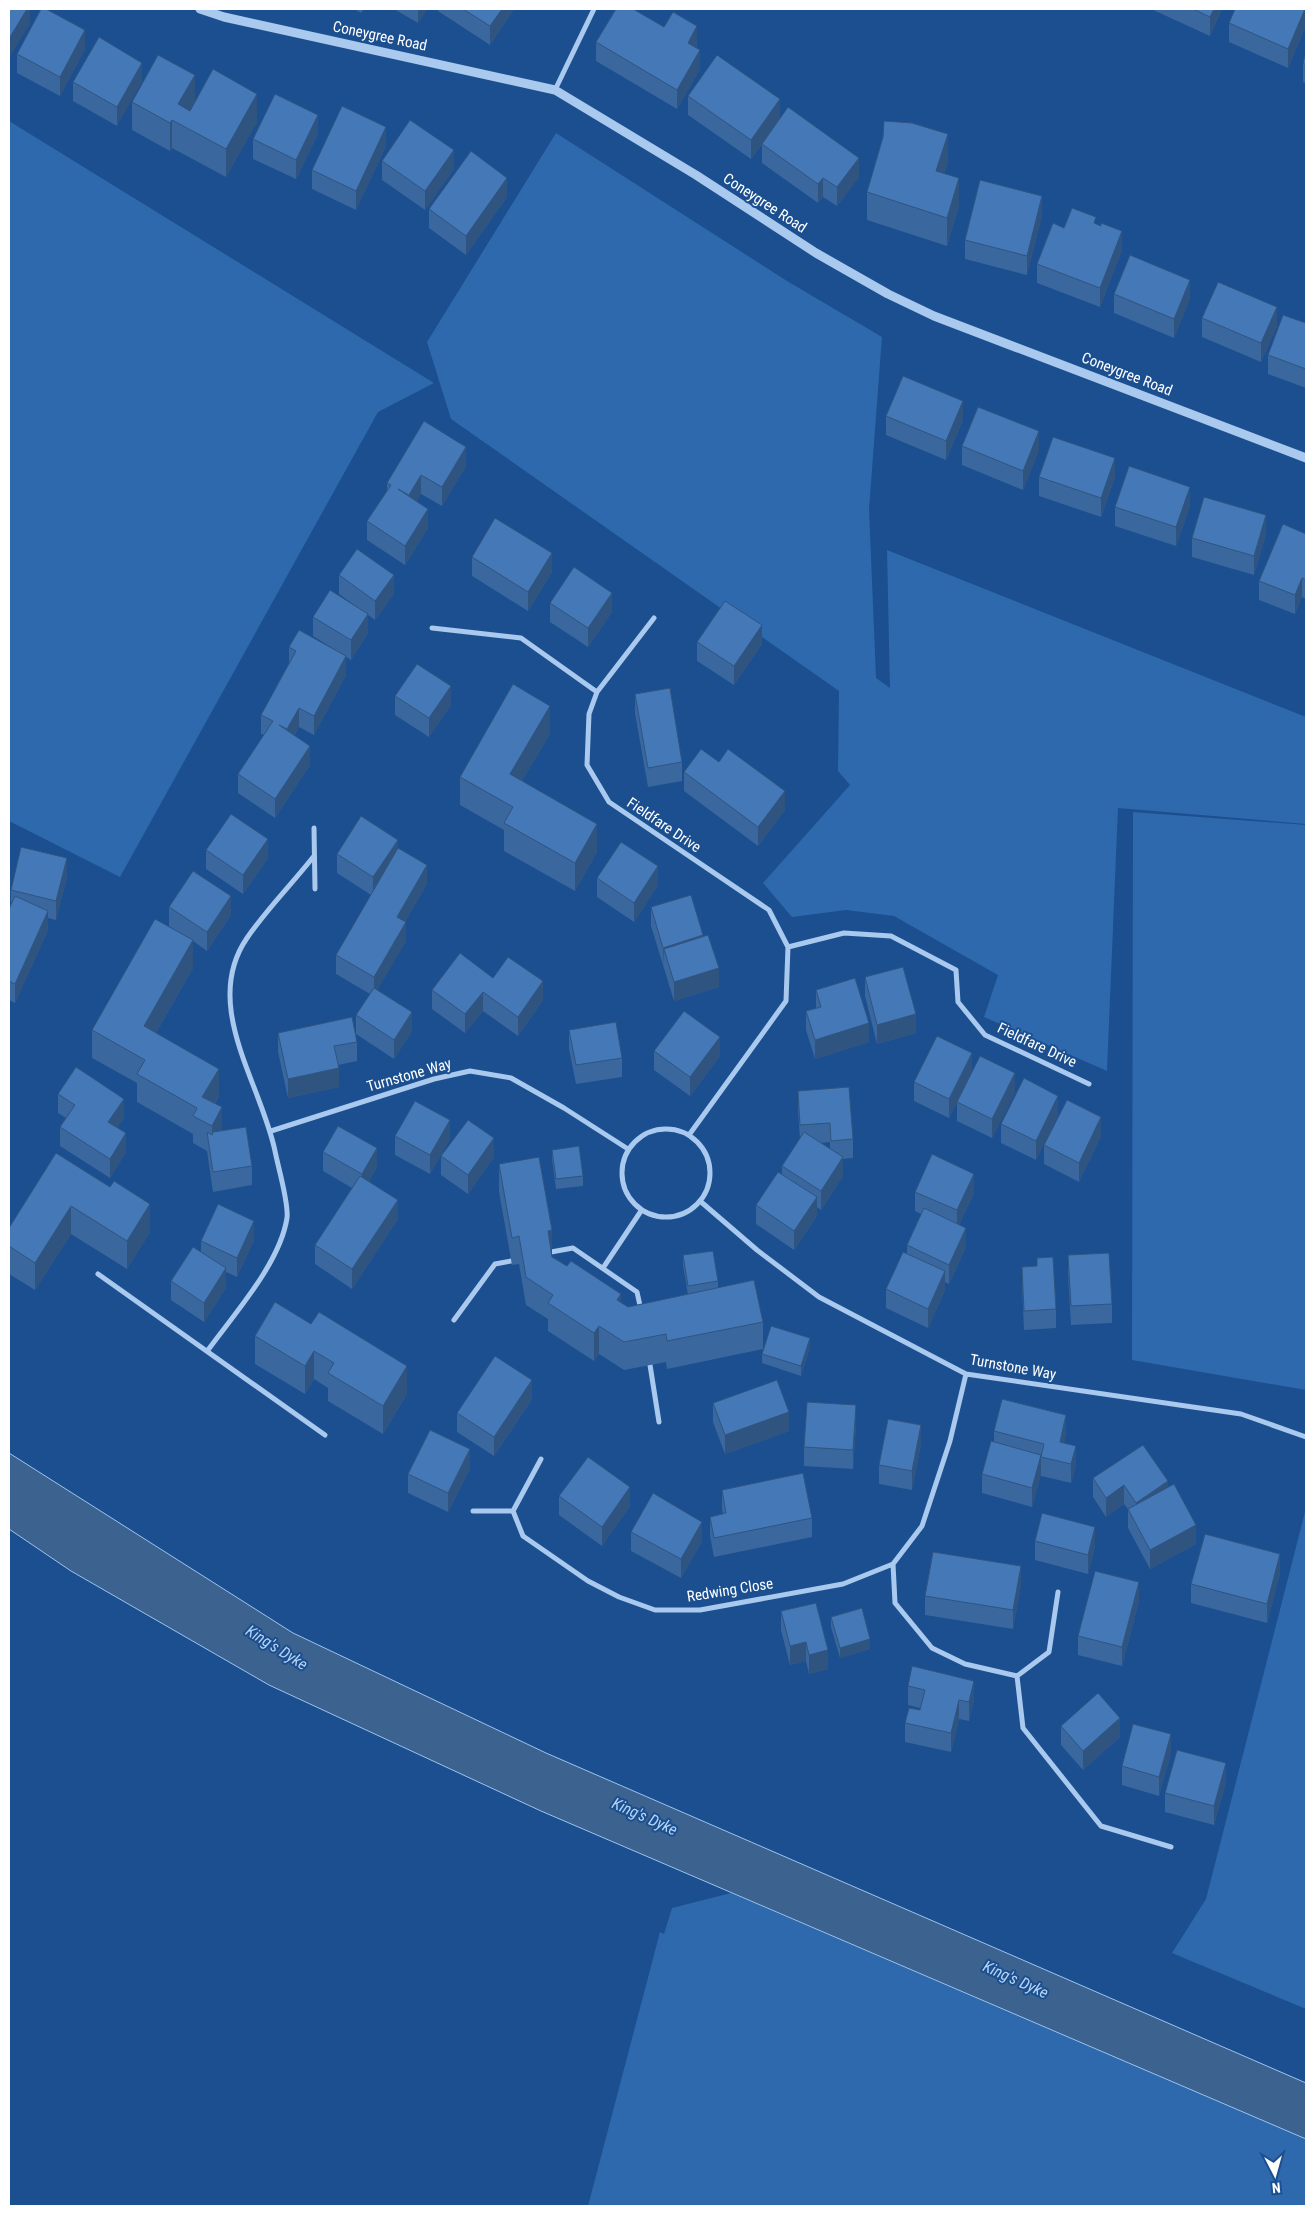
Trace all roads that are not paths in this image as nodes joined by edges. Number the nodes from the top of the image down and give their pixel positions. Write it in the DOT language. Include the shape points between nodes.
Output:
graph roads {
  1 [pos="200,9"];
  2 [pos="594,9"];
  3 [pos="555,90"];
  4 [pos="1306,458"];
  5 [pos="654,618"];
  6 [pos="432,628"];
  7 [pos="597,692"];
  8 [pos="314,828"];
  9 [pos="314,856"];
  10 [pos="315,889"];
  11 [pos="788,947"];
  12 [pos="1088,1084"];
  13 [pos="271,1131"];
  14 [pos="689,1135"];
  15 [pos="628,1149"];
  16 [pos="700,1201"];
  17 [pos="642,1211"];
  18 [pos="551,1252"];
  19 [pos="511,1261"];
  20 [pos="603,1268"];
  21 [pos="98,1274"];
  22 [pos="642,1316"];
  23 [pos="454,1320"];
  24 [pos="208,1350"];
  25 [pos="650,1365"];
  26 [pos="966,1374"];
  27 [pos="659,1422"];
  28 [pos="325,1435"];
  29 [pos="1306,1438"];
  30 [pos="541,1459"];
  31 [pos="473,1511"];
  32 [pos="513,1511"];
  33 [pos="893,1564"];
  34 [pos="1058,1592"];
  35 [pos="1016,1676"];
  36 [pos="1171,1848"];
  1 -- 3 [label="street, Coneygree Road"];
  2 -- 3 [label="street"];
  3 -- 4 [label="street, Coneygree Road" via="696,175 816,253 888,294 934,316"];
  5 -- 7 [label="street, Fieldfare Drive"];
  6 -- 7 [label="street" via="520,638"];
  7 -- 11 [label="street, Fieldfare Drive" via="589,714 587,765 609,802 769,910"];
  8 -- 9 [label="street"];
  9 -- 10 [label="street"];
  9 -- 13 [label="street" via="246,939 232,968 228,1001 240,1050"];
  11 -- 12 [label="street, Fieldfare Drive" via="844,933 891,936 956,970 958,1002 985,1035"];
  11 -- 14 [label="street, Fieldfare Drive" via="786,1001"];
  13 -- 15 [label="street, Turnstone Way" via="434,1079 470,1071 511,1078"];
  13 -- 24 [label="street" via="287,1216 279,1247"];
  14 -- 15 [label="street" via="673,1129 656,1130 640,1136"];
  14 -- 16 [label="street" via="708,1158 708,1188"];
  15 -- 17 [label="street" via="621,1165 622,1183 629,1199"];
  16 -- 17 [label="street" via="688,1212 673,1217 657,1217"];
  16 -- 26 [label="street, Turnstone Way" via="757,1250 820,1297"];
  17 -- 20 [label="street"];
  18 -- 20 [label="street" via="573,1248"];
  19 -- 23 [label="street" via="496,1264"];
  20 -- 22 [label="street" via="637,1292"];
  21 -- 24 [label="street"];
  24 -- 28 [label="street"];
  25 -- 27 [label="street"];
  26 -- 29 [label="street, Turnstone Way" via="1240,1414"];
  26 -- 33 [label="street" via="950,1441 922,1526"];
  30 -- 32 [label="street"];
  31 -- 32 [label="street"];
  32 -- 33 [label="street, Redwing Close" via="523,1536 588,1581 655,1610 700,1610 843,1584"];
  33 -- 35 [label="street" via="895,1603 932,1648 965,1664"];
  34 -- 35 [label="street" via="1049,1652"];
  35 -- 36 [label="street" via="1023,1728 1101,1826"];
}
